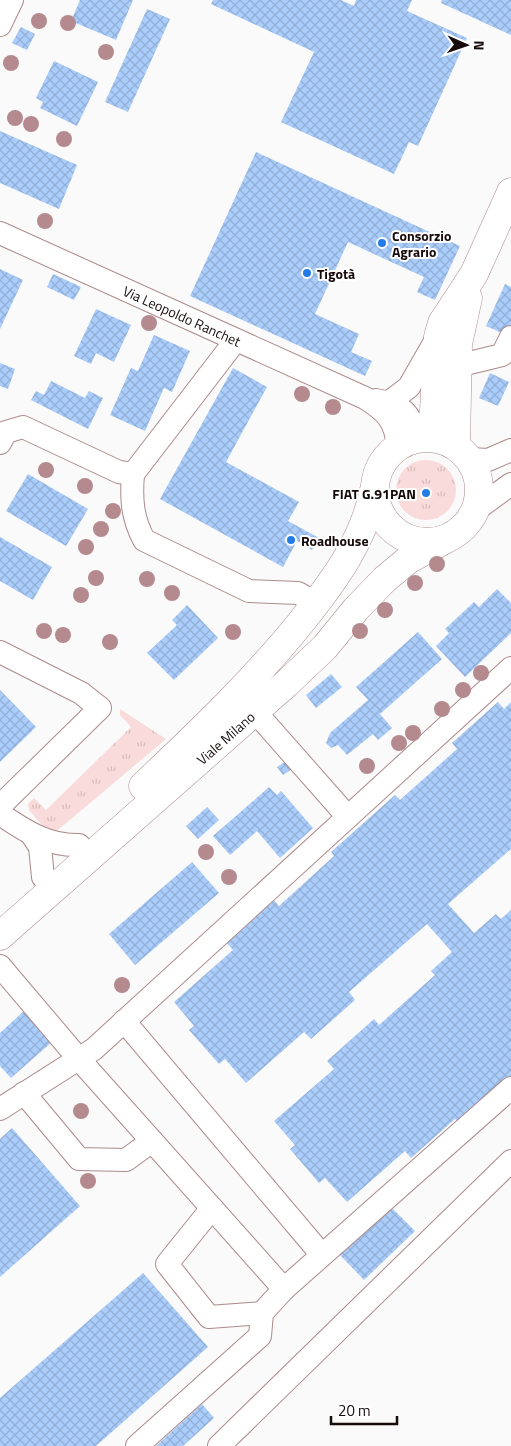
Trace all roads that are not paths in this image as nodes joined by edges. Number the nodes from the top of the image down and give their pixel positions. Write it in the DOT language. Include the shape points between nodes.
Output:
graph roads {
  1 [pos="12,0"];
  2 [pos="0,25"];
  3 [pos="508,212"];
  4 [pos="0,233"];
  5 [pos="474,274"];
  6 [pos="438,337"];
  7 [pos="511,337"];
  8 [pos="236,340"];
  9 [pos="457,366"];
  10 [pos="365,398"];
  11 [pos="388,403"];
  12 [pos="413,440"];
  13 [pos="0,443"];
  14 [pos="511,450"];
  15 [pos="463,452"];
  16 [pos="134,474"];
  17 [pos="511,484"];
  18 [pos="374,490"];
  19 [pos="477,509"];
  20 [pos="446,539"];
  21 [pos="316,602"];
  22 [pos="0,652"];
  23 [pos="511,668"];
  24 [pos="247,703"];
  25 [pos="0,806"];
  26 [pos="0,814"];
  27 [pos="348,817"];
  28 [pos="32,835"];
  29 [pos="79,845"];
  30 [pos="43,877"];
  31 [pos="0,916"];
  32 [pos="0,936"];
  33 [pos="0,966"];
  34 [pos="124,1021"];
  35 [pos="78,1058"];
  36 [pos="511,1088"];
  37 [pos="24,1093"];
  38 [pos="0,1109"];
  39 [pos="152,1141"];
  40 [pos="511,1161"];
  41 [pos="212,1208"];
  42 [pos="322,1255"];
  43 [pos="284,1289"];
  44 [pos="262,1313"];
  45 [pos="137,1446"];
  46 [pos="219,1446"];
  1 -- 2 [label="street"];
  3 -- 5 [label="main road"];
  4 -- 8 [label="street, Via Leopoldo Ranchet"];
  5 -- 6 [label="main road" via="450,309"];
  5 -- 9 [label="main road" via="460,328"];
  6 -- 11 [label="street" via="409,387"];
  6 -- 12 [label="main road" via="432,421"];
  7 -- 9 [label="street" via="502,355"];
  8 -- 10 [label="street, Via Leopoldo Ranchet"];
  8 -- 16 [label="street"];
  9 -- 15 [label="main road"];
  10 -- 11 [label="street"];
  10 -- 12 [label="street" via="381,408 396,432"];
  11 -- 12 [label="street" via="409,415"];
  12 -- 15 [label="main road" via="437,438"];
  12 -- 18 [label="main road" via="385,458 377,473"];
  13 -- 16 [label="street" via="6,432 23,428 119,472"];
  14 -- 15 [label="street" via="488,460"];
  15 -- 19 [label="main road" via="475,470 479,486"];
  16 -- 21 [label="street" via="132,503 144,540 248,591 298,593"];
  17 -- 19 [label="street"];
  18 -- 20 [label="main road" via="386,522 398,534 413,541"];
  18 -- 21 [label="main road, Viale Milano" via="364,527 352,551"];
  19 -- 20 [label="main road" via="461,530"];
  20 -- 24 [label="main road, Viale Milano" via="408,560 356,608 325,647"];
  21 -- 24 [label="main road, Viale Milano" via="288,638"];
  22 -- 25 [label="street" via="81,693 100,708"];
  23 -- 27 [label="street"];
  24 -- 27 [label="street"];
  24 -- 29 [label="main road, Viale Milano" via="164,766"];
  24 -- 32 [label="main road, Viale Milano"];
  26 -- 28 [label="street"];
  27 -- 34 [label="street"];
  28 -- 29 [label="street" via="58,844"];
  28 -- 30 [label="street" via="40,847"];
  29 -- 30 [label="main road, Viale Milano"];
  30 -- 31 [label="main road, Viale Milano"];
  33 -- 35 [label="street"];
  34 -- 35 [label="street" via="94,1049"];
  34 -- 42 [label="street"];
  35 -- 37 [label="street"];
  35 -- 39 [label="street"];
  36 -- 42 [label="street"];
  37 -- 38 [label="street"];
  37 -- 39 [label="street" via="79,1159 126,1160"];
  39 -- 41 [label="street"];
  40 -- 46 [label="street"];
  41 -- 43 [label="street"];
  41 -- 44 [label="street" via="166,1264 209,1317"];
  42 -- 43 [label="street"];
  43 -- 44 [label="street"];
  44 -- 45 [label="street" via="260,1336"];
}
